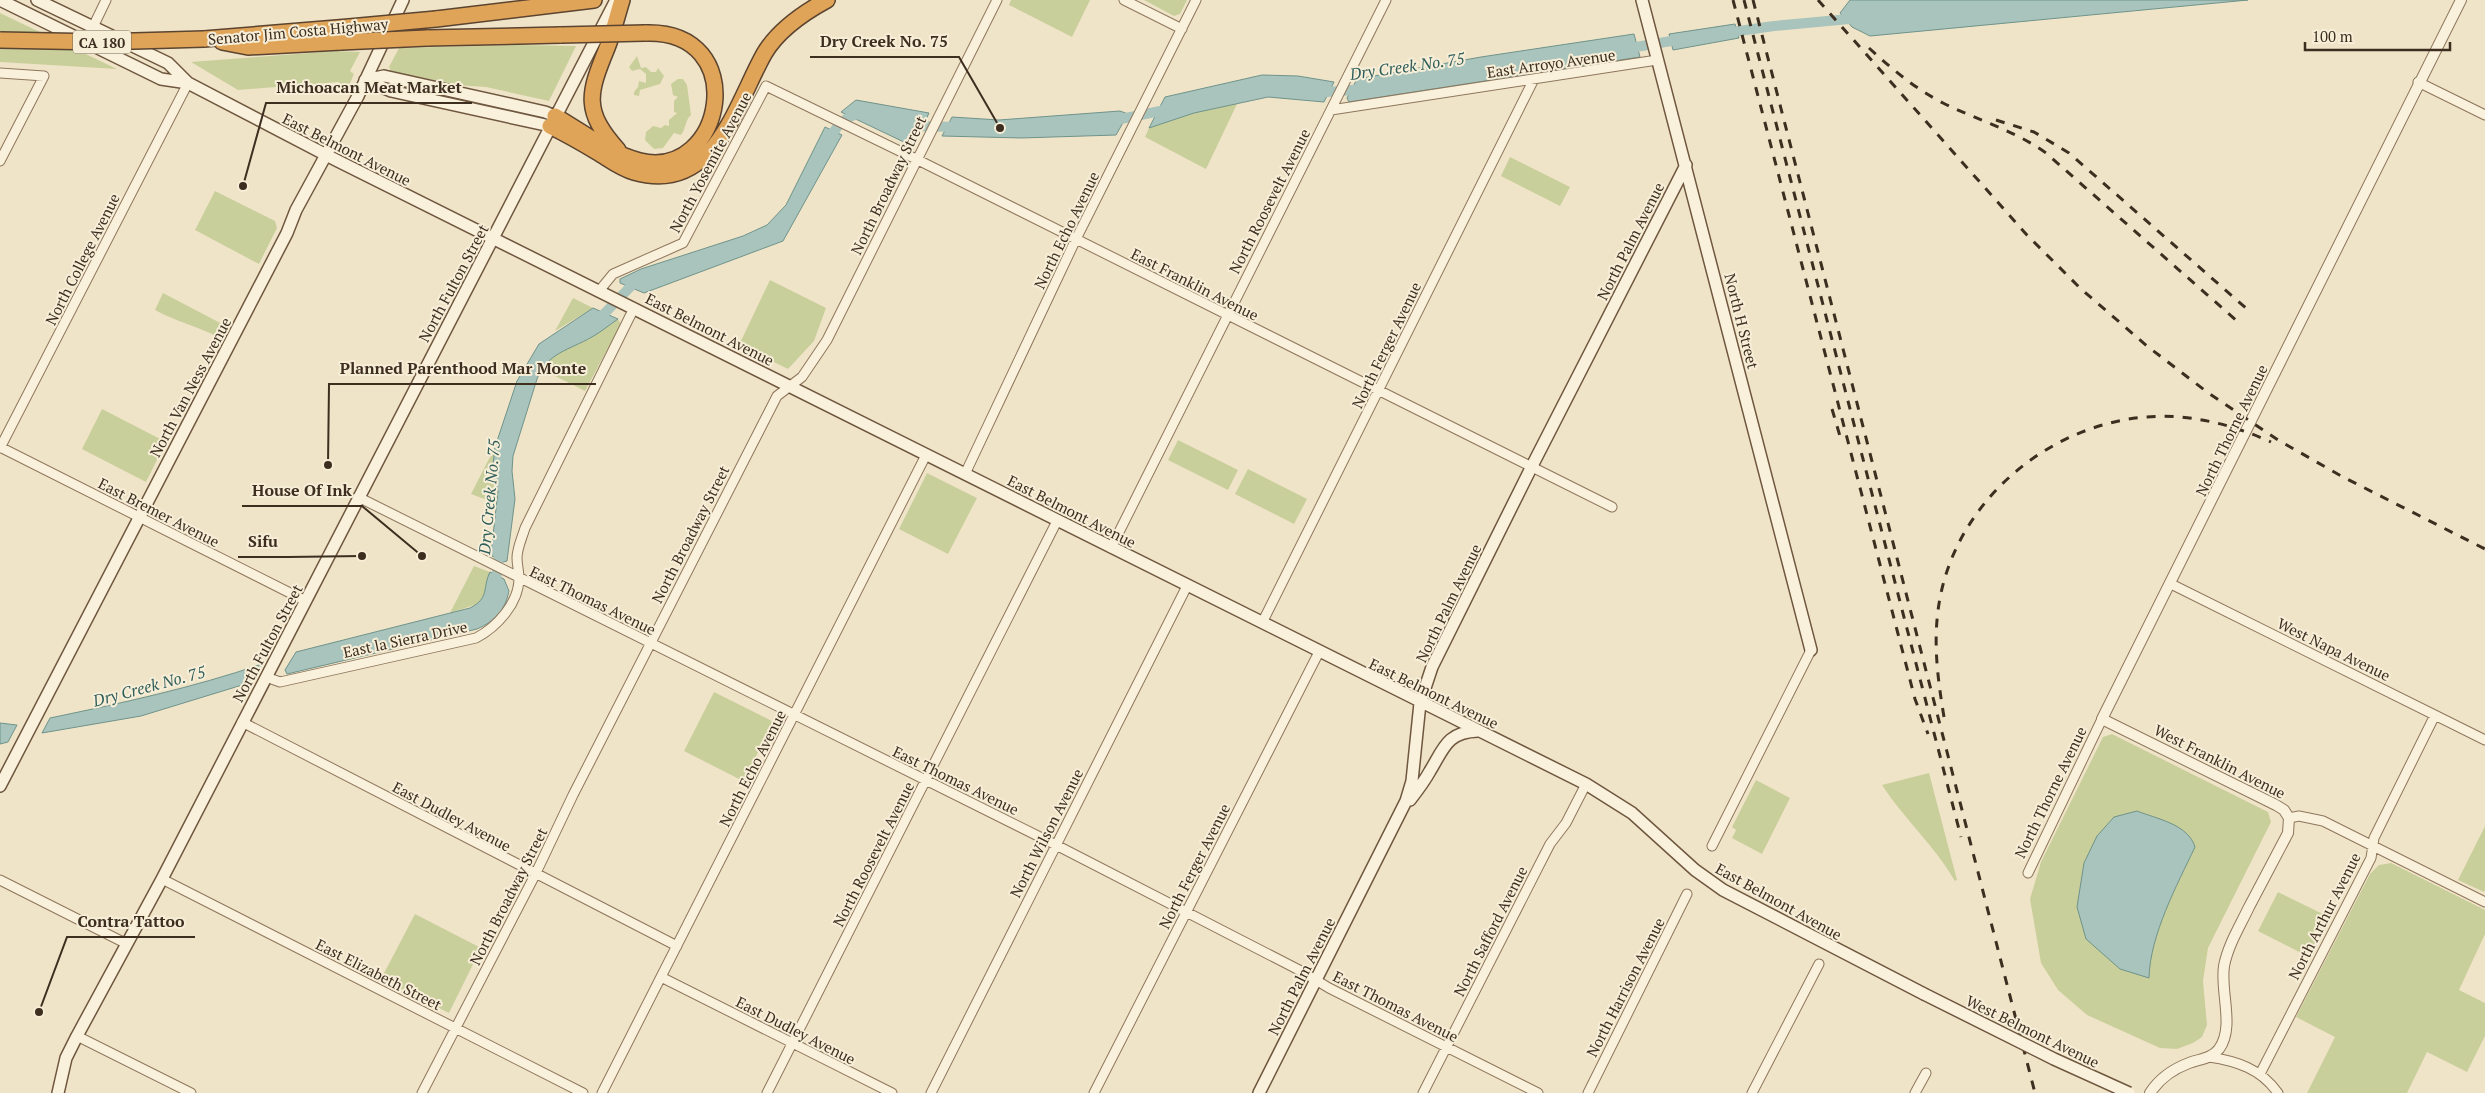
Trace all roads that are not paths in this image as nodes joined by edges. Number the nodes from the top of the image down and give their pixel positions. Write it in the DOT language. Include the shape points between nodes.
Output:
graph roads {
  1 [pos="0,0"];
  2 [pos="36,0"];
  3 [pos="106,0"];
  4 [pos="403,0"];
  5 [pos="594,0"];
  6 [pos="616,0"];
  7 [pos="622,0"];
  8 [pos="827,0"];
  9 [pos="997,0"];
  10 [pos="1124,0"];
  11 [pos="1196,0"];
  12 [pos="1386,0"];
  13 [pos="1642,0"];
  14 [pos="2461,0"];
  15 [pos="92,27"];
  16 [pos="1182,29"];
  17 [pos="204,39"];
  18 [pos="0,40"];
  19 [pos="1657,60"];
  20 [pos="0,73"];
  21 [pos="1534,78"];
  22 [pos="365,80"];
  23 [pos="2418,82"];
  24 [pos="188,83"];
  25 [pos="766,86"];
  26 [pos="1331,110"];
  27 [pos="2485,114"];
  28 [pos="553,121"];
  29 [pos="326,155"];
  30 [pos="622,155"];
  31 [pos="916,159"];
  32 [pos="0,161"];
  33 [pos="1686,165"];
  34 [pos="493,239"];
  35 [pos="1076,239"];
  36 [pos="603,293"];
  37 [pos="632,307"];
  38 [pos="1227,316"];
  39 [pos="790,387"];
  40 [pos="1379,390"];
  41 [pos="0,448"];
  42 [pos="926,455"];
  43 [pos="1532,466"];
  44 [pos="965,474"];
  45 [pos="358,497"];
  46 [pos="1612,507"];
  47 [pos="138,517"];
  48 [pos="1057,520"];
  49 [pos="1111,548"];
  50 [pos="519,579"];
  51 [pos="2171,584"];
  52 [pos="1187,586"];
  53 [pos="306,601"];
  54 [pos="1262,623"];
  55 [pos="650,643"];
  56 [pos="1811,650"];
  57 [pos="1319,652"];
  58 [pos="266,676"];
  59 [pos="1420,703"];
  60 [pos="2435,715"];
  61 [pos="794,716"];
  62 [pos="2102,719"];
  63 [pos="242,722"];
  64 [pos="1478,731"];
  65 [pos="2485,740"];
  66 [pos="926,780"];
  67 [pos="1586,784"];
  68 [pos="0,786"];
  69 [pos="1402,810"];
  70 [pos="2289,818"];
  71 [pos="1056,845"];
  72 [pos="1712,846"];
  73 [pos="2373,846"];
  74 [pos="2028,873"];
  75 [pos="535,875"];
  76 [pos="162,879"];
  77 [pos="0,880"];
  78 [pos="1688,894"];
  79 [pos="2485,902"];
  80 [pos="1185,912"];
  81 [pos="127,944"];
  82 [pos="677,946"];
  83 [pos="1819,964"];
  84 [pos="661,977"];
  85 [pos="1316,980"];
  86 [pos="1924,994"];
  87 [pos="456,1028"];
  88 [pos="77,1036"];
  89 [pos="793,1044"];
  90 [pos="1446,1047"];
  91 [pos="2209,1057"];
  92 [pos="1926,1072"];
  93 [pos="2260,1074"];
  94 [pos="58,1093"];
  95 [pos="191,1093"];
  96 [pos="422,1093"];
  97 [pos="584,1093"];
  98 [pos="602,1093"];
  99 [pos="767,1093"];
  100 [pos="892,1093"];
  101 [pos="931,1093"];
  102 [pos="1094,1093"];
  103 [pos="1259,1093"];
  104 [pos="1423,1093"];
  105 [pos="1538,1093"];
  106 [pos="1588,1093"];
  107 [pos="1752,1093"];
  108 [pos="1916,1093"];
  109 [pos="2130,1093"];
  110 [pos="2150,1093"];
  111 [pos="2278,1093"];
  1 -- 24 [label="main road, East Belmont Avenue" via="161,79"];
  2 -- 15 [label="main road, East Belmont Avenue"];
  3 -- 15 [label="street"];
  4 -- 22 [label="main road, North Van Ness Avenue"];
  5 -- 17 [label="highway, Senator Jim Costa Highway / CA 180, bridge" via="436,19"];
  6 -- 28 [label="main road, North Fulton Street"];
  7 -- 30 [label="highway" via="596,74 592,99 600,129"];
  8 -- 28 [label="highway" via="795,20 770,46 724,136 712,151 687,168 658,174 635,172"];
  9 -- 31 [label="street, North Broadway Street"];
  10 -- 16 [label="street"];
  11 -- 16 [label="street, North Echo Avenue"];
  12 -- 26 [label="street, North Roosevelt Avenue"];
  13 -- 19 [label="main road, North H Street"];
  14 -- 23 [label="street, North Thorne Avenue"];
  15 -- 24 [label="main road, East Belmont Avenue" via="168,63"];
  16 -- 35 [label="street, North Echo Avenue"];
  17 -- 18 [label="highway, Senator Jim Costa Highway / CA 180, bridge"];
  17 -- 30 [label="highway, bridge" via="248,47 427,38 645,33 681,38 699,51 716,83 716,104 708,129 678,156 654,162"];
  19 -- 21 [label="street, East Arroyo Avenue"];
  19 -- 33 [label="main road, North H Street"];
  20 -- 32 [label="street" via="44,76"];
  21 -- 26 [label="street, East Arroyo Avenue"];
  21 -- 40 [label="street, North Ferger Avenue"];
  22 -- 28 [label="main road" via="384,76 545,112"];
  22 -- 29 [label="main road, North Van Ness Avenue"];
  23 -- 27 [label="street"];
  23 -- 51 [label="street, North Thorne Avenue"];
  24 -- 29 [label="main road, East Belmont Avenue"];
  24 -- 41 [label="street, North College Avenue"];
  25 -- 31 [label="street, East Franklin Avenue"];
  25 -- 36 [label="street, North Yosemite Avenue" via="683,243 613,274"];
  26 -- 38 [label="street, North Roosevelt Avenue"];
  28 -- 30 [label="highway"];
  28 -- 34 [label="main road, North Fulton Street"];
  29 -- 34 [label="main road, East Belmont Avenue"];
  29 -- 47 [label="main road, North Van Ness Avenue"];
  31 -- 35 [label="street, East Franklin Avenue"];
  31 -- 39 [label="street, North Broadway Street" via="827,340 802,377"];
  33 -- 43 [label="main road, North Palm Avenue"];
  33 -- 56 [label="main road, North H Street"];
  34 -- 36 [label="main road, East Belmont Avenue"];
  34 -- 45 [label="main road, North Fulton Street"];
  35 -- 38 [label="street, East Franklin Avenue"];
  35 -- 44 [label="street, North Echo Avenue"];
  36 -- 37 [label="main road, East Belmont Avenue"];
  37 -- 39 [label="main road, East Belmont Avenue"];
  37 -- 50 [label="street" via="525,528 517,557"];
  38 -- 40 [label="street, East Franklin Avenue"];
  38 -- 49 [label="street, North Roosevelt Avenue"];
  39 -- 42 [label="main road, East Belmont Avenue"];
  39 -- 55 [label="street, North Broadway Street" via="777,396"];
  40 -- 43 [label="street, East Franklin Avenue"];
  40 -- 54 [label="street, North Ferger Avenue"];
  41 -- 47 [label="street, East Bremer Avenue"];
  42 -- 44 [label="main road, East Belmont Avenue"];
  42 -- 61 [label="street, North Echo Avenue"];
  43 -- 46 [label="street, East Franklin Avenue"];
  43 -- 59 [label="main road, North Palm Avenue" via="1438,655"];
  44 -- 48 [label="main road, East Belmont Avenue"];
  45 -- 50 [label="street, East Thomas Avenue"];
  45 -- 53 [label="main road, North Fulton Street"];
  47 -- 53 [label="street, East Bremer Avenue"];
  47 -- 68 [label="main road, North Van Ness Avenue"];
  48 -- 49 [label="main road, East Belmont Avenue"];
  48 -- 66 [label="street, North Roosevelt Avenue"];
  49 -- 52 [label="main road, East Belmont Avenue"];
  50 -- 55 [label="street, East Thomas Avenue"];
  50 -- 58 [label="street, East la Sierra Drive" via="507,611 492,629 476,638 280,682"];
  51 -- 60 [label="street, West Napa Avenue"];
  51 -- 62 [label="street, North Thorne Avenue"];
  52 -- 54 [label="main road, East Belmont Avenue"];
  52 -- 71 [label="street, North Wilson Avenue"];
  53 -- 58 [label="main road, North Fulton Street"];
  54 -- 57 [label="main road, East Belmont Avenue"];
  55 -- 61 [label="street, East Thomas Avenue"];
  55 -- 75 [label="street, North Broadway Street"];
  56 -- 72 [label="street"];
  57 -- 59 [label="main road, East Belmont Avenue"];
  57 -- 80 [label="street, North Ferger Avenue"];
  58 -- 63 [label="main road, North Fulton Street"];
  59 -- 64 [label="main road, East Belmont Avenue"];
  59 -- 69 [label="main road, North Palm Avenue" via="1412,781"];
  60 -- 65 [label="street, West Napa Avenue"];
  60 -- 73 [label="street, North Arthur Avenue" via="2374,838"];
  61 -- 66 [label="street, East Thomas Avenue"];
  61 -- 82 [label="street, North Echo Avenue"];
  62 -- 70 [label="street, West Franklin Avenue" via="2276,805"];
  62 -- 74 [label="street, North Thorne Avenue"];
  63 -- 75 [label="street, East Dudley Avenue"];
  63 -- 76 [label="main road, North Fulton Street"];
  64 -- 67 [label="main road, East Belmont Avenue"];
  64 -- 69 [label="main road" via="1462,733 1449,740"];
  66 -- 71 [label="street, East Thomas Avenue"];
  66 -- 89 [label="street, North Roosevelt Avenue"];
  67 -- 86 [label="main road, East Belmont Avenue" via="1632,813 1695,870 1730,894"];
  67 -- 90 [label="street, North Safford Avenue" via="1566,823 1550,844"];
  69 -- 85 [label="main road, North Palm Avenue"];
  70 -- 73 [label="street, West Franklin Avenue" via="2299,816 2323,821"];
  70 -- 91 [label="street" via="2288,833 2227,953 2223,982 2226,1030 2218,1050"];
  71 -- 80 [label="street, East Thomas Avenue"];
  71 -- 101 [label="street, North Wilson Avenue"];
  73 -- 79 [label="street, West Franklin Avenue"];
  73 -- 93 [label="street, North Arthur Avenue" via="2371,858"];
  75 -- 82 [label="street, East Dudley Avenue"];
  75 -- 87 [label="street, North Broadway Street"];
  76 -- 81 [label="main road, North Fulton Street"];
  76 -- 87 [label="street, East Elizabeth Street"];
  77 -- 81 [label="street"];
  78 -- 106 [label="street, North Harrison Avenue"];
  80 -- 85 [label="street, East Thomas Avenue"];
  80 -- 102 [label="street, North Ferger Avenue"];
  81 -- 88 [label="main road, North Fulton Street"];
  82 -- 84 [label="street, North Echo Avenue"];
  83 -- 107 [label="street"];
  84 -- 89 [label="street, East Dudley Avenue"];
  84 -- 98 [label="street, North Echo Avenue"];
  85 -- 90 [label="street, East Thomas Avenue"];
  85 -- 103 [label="main road, North Palm Avenue"];
  86 -- 109 [label="main road, West Belmont Avenue, bridge"];
  87 -- 96 [label="street, North Broadway Street"];
  87 -- 97 [label="street, East Elizabeth Street"];
  88 -- 94 [label="main road, North Fulton Street" via="66,1058"];
  88 -- 95 [label="street"];
  89 -- 99 [label="street, North Roosevelt Avenue"];
  89 -- 100 [label="street, East Dudley Avenue"];
  90 -- 104 [label="street, North Safford Avenue"];
  90 -- 105 [label="street, East Thomas Avenue"];
  91 -- 93 [label="street" via="2234,1061"];
  91 -- 110 [label="street" via="2173,1070"];
  92 -- 108 [label="street"];
  93 -- 111 [label="street"];
}
